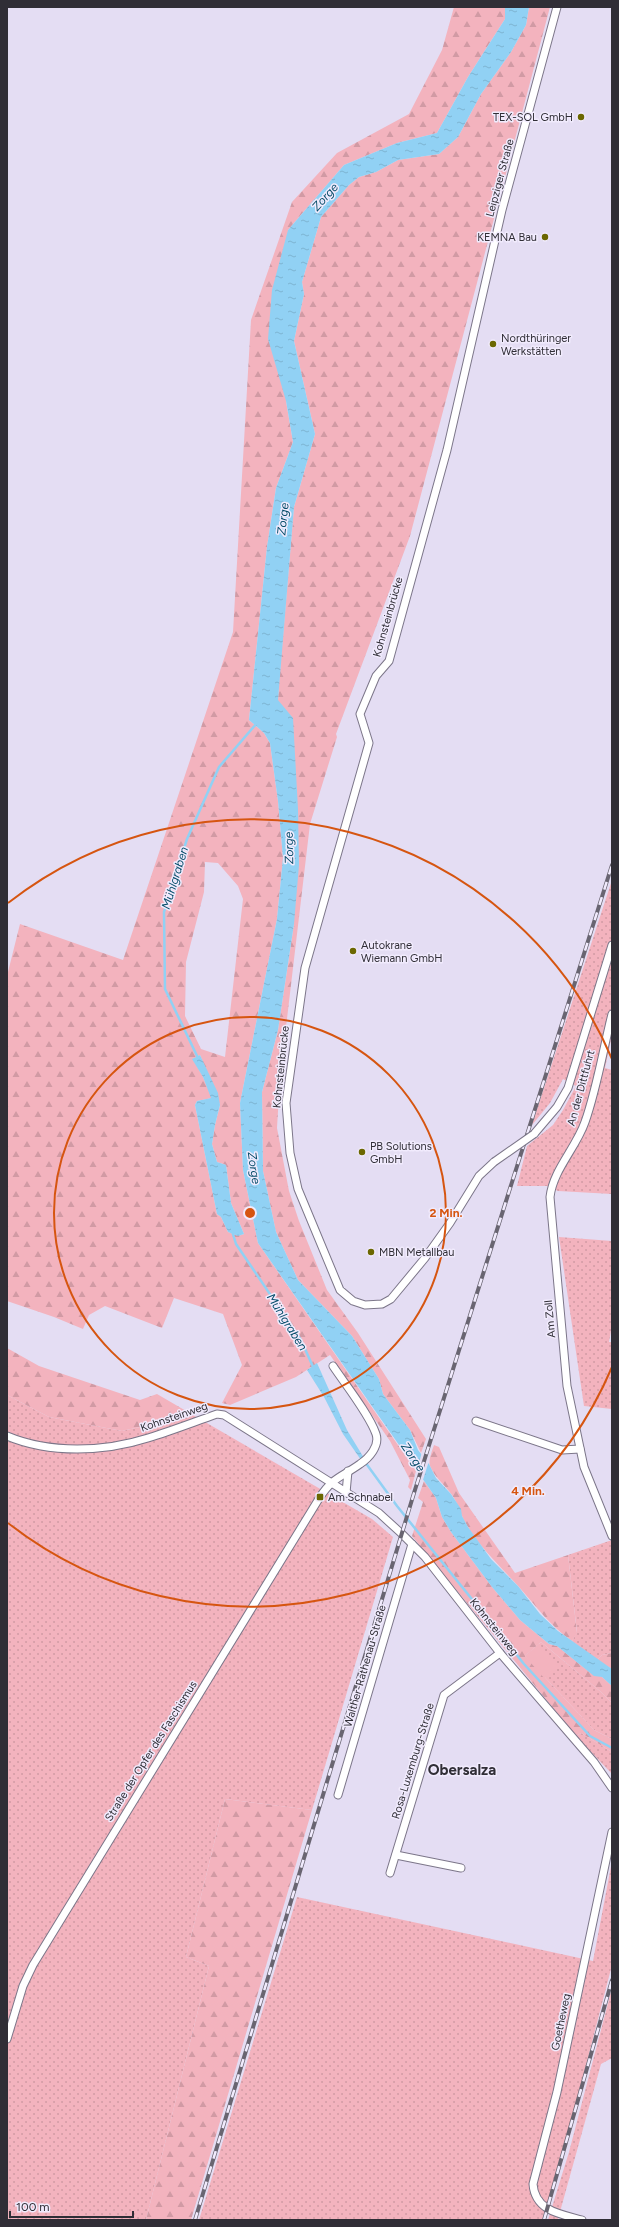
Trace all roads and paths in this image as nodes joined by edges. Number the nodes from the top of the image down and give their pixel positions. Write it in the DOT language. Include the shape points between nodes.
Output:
graph roads {
  1 [pos="557,7"];
  2 [pos="447,450"];
  3 [pos="612,945"];
  4 [pos="612,1014"];
  5 [pos="552,1185"];
  6 [pos="333,1366"];
  7 [pos="476,1421"];
  8 [pos="7,1436"];
  9 [pos="580,1449"];
  10 [pos="348,1471"];
  11 [pos="330,1482"];
  12 [pos="346,1493"];
  13 [pos="612,1536"];
  14 [pos="412,1544"];
  15 [pos="500,1653"];
  16 [pos="612,1788"];
  17 [pos="338,1795"];
  18 [pos="612,1832"];
  19 [pos="396,1854"];
  20 [pos="461,1868"];
  21 [pos="390,1873"];
  22 [pos="7,2039"];
  23 [pos="582,2220"];
  1 -- 2 [label="street, Leipziger Straße" via="502,210"];
  2 -- 3 [label="street, Kohnsteinbrücke, bridge" via="389,660 376,676 360,714 369,743 305,968 286,1104 290,1153 298,1189 340,1290 353,1301 374,1305 391,1299 425,1258 479,1176 494,1162 534,1134 547,1120 564,1096"];
  4 -- 5 [label="street, An der Dittfuhrt" via="585,1122"];
  5 -- 9 [label="street, Am Zoll" via="550,1197 567,1386"];
  6 -- 10 [label="street" via="376,1434 374,1450 368,1459"];
  7 -- 9 [label="street" via="562,1450"];
  8 -- 11 [label="street, Kohnsteinweg" via="27,1443 58,1448 106,1446 147,1439 217,1414 224,1415"];
  9 -- 13 [label="street, Am Zoll" via="584,1467"];
  10 -- 11 [label="street"];
  10 -- 12 [label="street"];
  11 -- 12 [label="street, Kohnsteinweg"];
  11 -- 22 [label="street, Straße der Opfer des Faschismus" via="33,1965 23,1986"];
  12 -- 14 [label="street, Kohnsteinweg" via="379,1513"];
  14 -- 15 [label="street, Kohnsteinweg"];
  14 -- 17 [label="street, Walther-Rathenau-Straße"];
  15 -- 16 [label="street, Kohnsteinweg" via="594,1762"];
  15 -- 19 [label="street, Rosa-Luxemburg-Straße" via="444,1695"];
  18 -- 23 [label="street, Goetheweg" via="557,2092 533,2184 534,2195 548,2209"];
  19 -- 20 [label="street"];
  19 -- 21 [label="street, Rosa-Luxemburg-Straße"];
}
